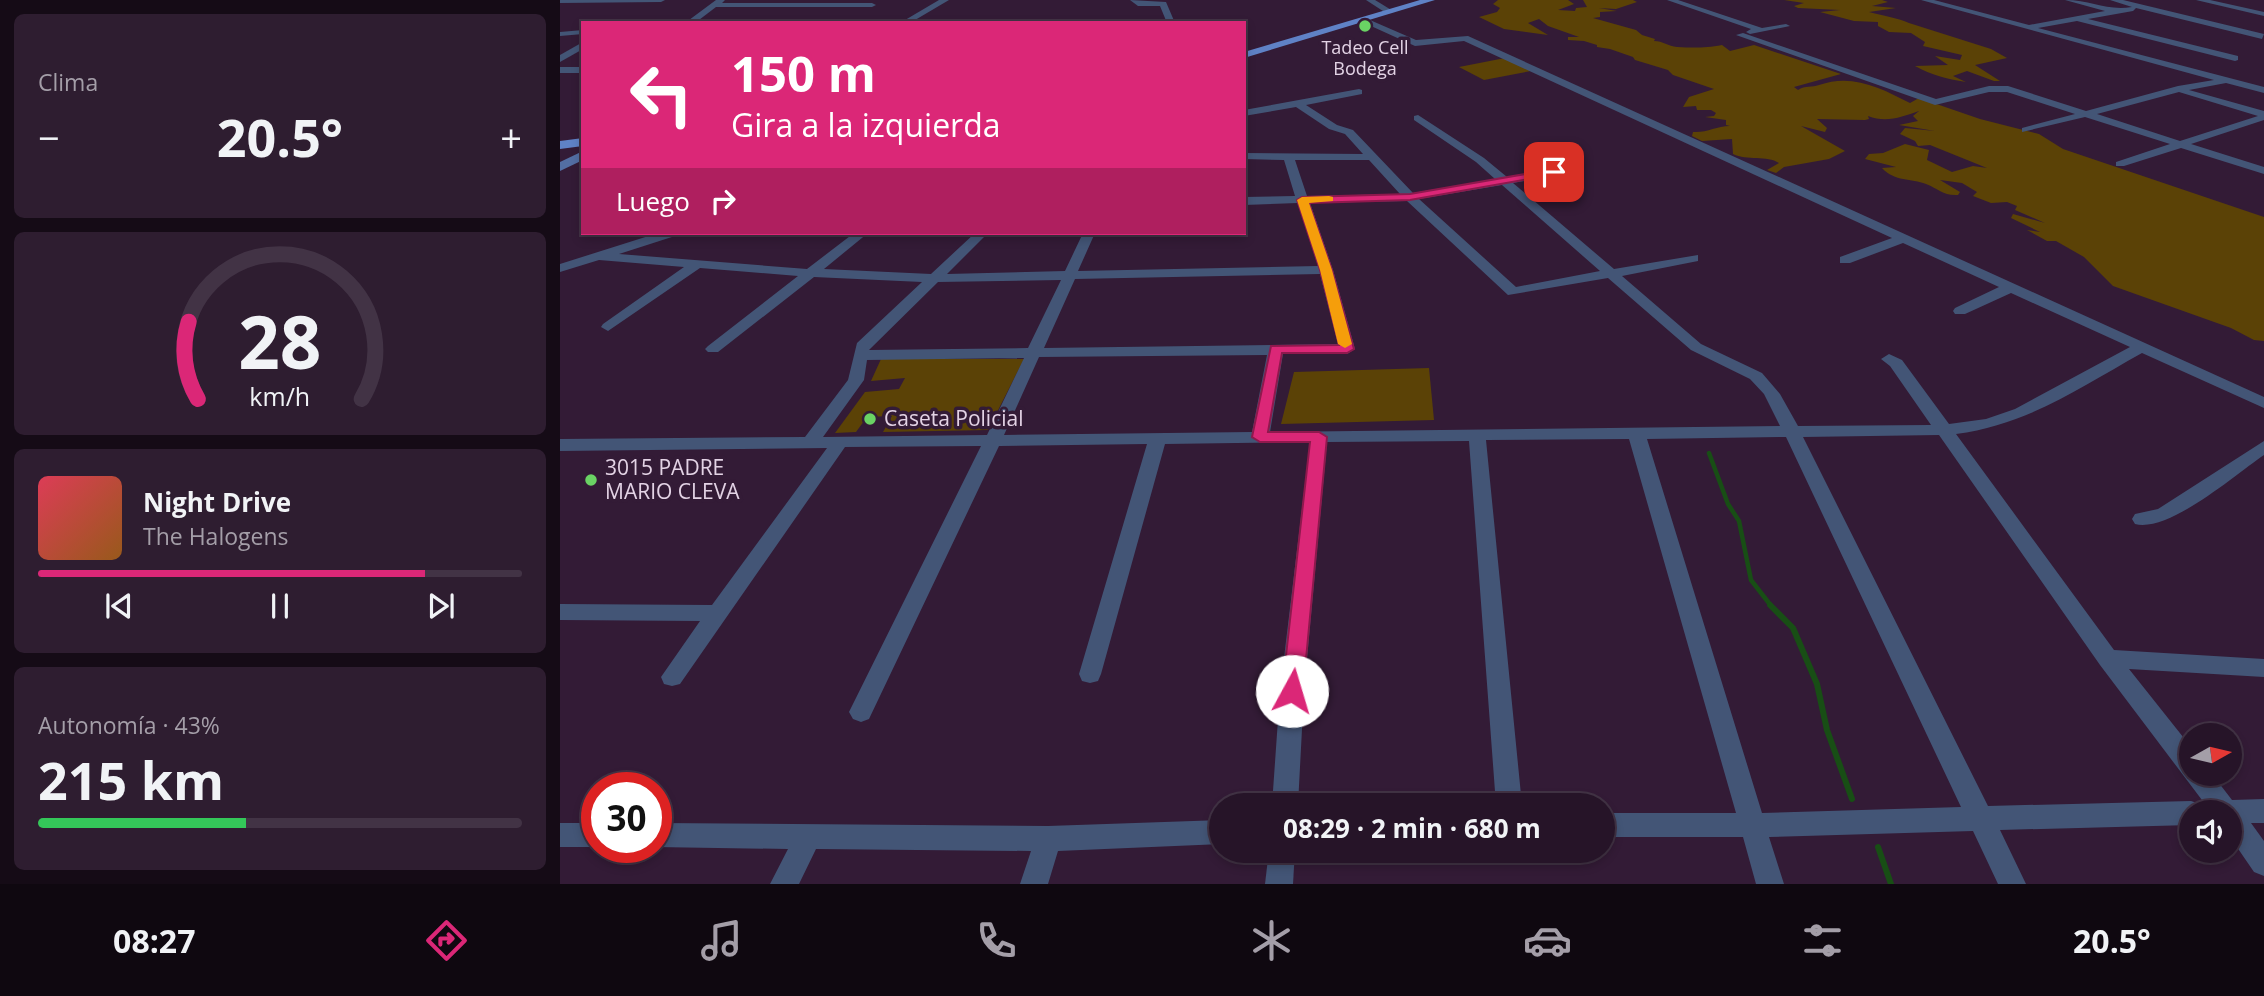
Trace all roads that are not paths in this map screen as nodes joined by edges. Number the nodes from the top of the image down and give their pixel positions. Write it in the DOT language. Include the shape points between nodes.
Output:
graph roads {
  1 [pos="661,0"];
  2 [pos="772,0"];
  3 [pos="882,0"];
  4 [pos="945,0"];
  5 [pos="1134,0"];
  6 [pos="1370,0"];
  7 [pos="1430,0"];
  8 [pos="1671,0"];
  9 [pos="1925,0"];
  10 [pos="2069,0"];
  11 [pos="2114,0"];
  12 [pos="2200,0"];
  13 [pos="2234,0"];
  14 [pos="560,1"];
  15 [pos="718,2"];
  16 [pos="2216,4"];
  17 [pos="761,5"];
  18 [pos="872,5"];
  19 [pos="2143,7"];
  20 [pos="863,10"];
  21 [pos="1389,11"];
  22 [pos="2117,12"];
  23 [pos="2264,14"];
  24 [pos="2075,18"];
  25 [pos="2144,18"];
  26 [pos="1363,19"];
  27 [pos="692,21"];
  28 [pos="908,21"];
  29 [pos="1170,21"];
  30 [pos="1786,26"];
  31 [pos="2028,27"];
  32 [pos="1761,30"];
  33 [pos="581,32"];
  34 [pos="2174,33"];
  35 [pos="560,34"];
  36 [pos="2147,36"];
  37 [pos="2262,36"];
  38 [pos="581,46"];
  39 [pos="2186,46"];
  40 [pos="2173,50"];
  41 [pos="1246,54"];
  42 [pos="2161,55"];
  43 [pos="2235,58"];
  44 [pos="560,59"];
  45 [pos="2149,60"];
  46 [pos="560,70"];
  47 [pos="581,70"];
  48 [pos="2227,80"];
  49 [pos="2178,89"];
  50 [pos="2264,90"];
  51 [pos="1359,92"];
  52 [pos="1297,103"];
  53 [pos="1246,113"];
  54 [pos="2088,114"];
  55 [pos="2264,116"];
  56 [pos="1418,118"];
  57 [pos="2026,130"];
  58 [pos="581,142"];
  59 [pos="2183,144"];
  60 [pos="560,145"];
  61 [pos="581,156"];
  62 [pos="1246,156"];
  63 [pos="1288,156"];
  64 [pos="1373,157"];
  65 [pos="2120,164"];
  66 [pos="560,167"];
  67 [pos="1580,168"];
  68 [pos="2264,171"];
  69 [pos="1501,180"];
  70 [pos="1410,197"];
  71 [pos="1302,200"];
  72 [pos="1246,201"];
  73 [pos="664,235"];
  74 [pos="859,235"];
  75 [pos="980,235"];
  76 [pos="1088,235"];
  77 [pos="1904,238"];
  78 [pos="598,256"];
  79 [pos="1693,258"];
  80 [pos="1845,261"];
  81 [pos="696,265"];
  82 [pos="560,268"];
  83 [pos="1326,270"];
  84 [pos="810,273"];
  85 [pos="1611,274"];
  86 [pos="1069,276"];
  87 [pos="933,278"];
  88 [pos="2011,287"];
  89 [pos="1960,311"];
  90 [pos="608,327"];
  91 [pos="2142,347"];
  92 [pos="713,349"];
  93 [pos="1276,349"];
  94 [pos="1034,352"];
  95 [pos="860,355"];
  96 [pos="1889,359"];
  97 [pos="2264,402"];
  98 [pos="1945,430"];
  99 [pos="1636,432"];
  100 [pos="1792,432"];
  101 [pos="1478,433"];
  102 [pos="1260,437"];
  103 [pos="1319,437"];
  104 [pos="1157,438"];
  105 [pos="992,440"];
  106 [pos="841,442"];
  107 [pos="809,443"];
  108 [pos="560,445"];
  109 [pos="2264,447"];
  110 [pos="2141,519"];
  111 [pos="560,612"];
  112 [pos="720,612"];
  113 [pos="2108,659"];
  114 [pos="2264,668"];
  115 [pos="1090,674"];
  116 [pos="672,677"];
  117 [pos="861,712"];
  118 [pos="2179,751"];
  119 [pos="2206,786"];
  120 [pos="1286,793"];
  121 [pos="1508,793"];
  122 [pos="2217,800"];
  123 [pos="2264,811"];
  124 [pos="2179,813"];
  125 [pos="2242,813"];
  126 [pos="1979,820"];
  127 [pos="1615,825"];
  128 [pos="1754,825"];
  129 [pos="1209,833"];
  130 [pos="2242,833"];
  131 [pos="560,835"];
  132 [pos="581,835"];
  133 [pos="672,835"];
  134 [pos="809,836"];
  135 [pos="1048,839"];
  136 [pos="1281,863"];
  137 [pos="2264,863"];
  138 [pos="784,884"];
  139 [pos="1034,884"];
  140 [pos="1279,884"];
  141 [pos="1770,884"];
  142 [pos="2012,884"];
  1 -- 14 [label="street"];
  2 -- 17 [label="street"];
  3 -- 18 [label="street"];
  4 -- 28 [label="street"];
  5 -- 29 [label="street" via="1163,4"];
  6 -- 21 [label="street"];
  7 -- 21 [label="main road"];
  8 -- 32 [label="street"];
  9 -- 31 [label="street"];
  10 -- 22 [label="street"];
  11 -- 19 [label="street"];
  12 -- 16 [label="street"];
  13 -- 16 [label="street"];
  15 -- 17 [label="street"];
  15 -- 27 [label="street"];
  16 -- 23 [label="street"];
  17 -- 18 [label="street"];
  18 -- 20 [label="street"];
  19 -- 22 [label="street"];
  19 -- 37 [label="street"];
  21 -- 26 [label="main road"];
  22 -- 24 [label="street"];
  22 -- 25 [label="street"];
  24 -- 31 [label="street"];
  24 -- 36 [label="street"];
  26 -- 41 [label="main road"];
  26 -- 77 [label="street" via="1415,43 1465,38"];
  30 -- 32 [label="street"];
  31 -- 45 [label="street"];
  32 -- 54 [label="street" via="1740,35 1935,102 2004,88"];
  33 -- 35 [label="street"];
  34 -- 36 [label="street"];
  36 -- 39 [label="street"];
  38 -- 44 [label="street"];
  39 -- 40 [label="street"];
  39 -- 43 [label="street"];
  42 -- 45 [label="street"];
  45 -- 48 [label="street"];
  46 -- 47 [label="street"];
  48 -- 49 [label="street"];
  48 -- 50 [label="street"];
  49 -- 54 [label="street"];
  49 -- 55 [label="street"];
  51 -- 52 [label="street"];
  52 -- 53 [label="street"];
  52 -- 64 [label="street" via="1349,132"];
  54 -- 57 [label="street"];
  54 -- 59 [label="street"];
  55 -- 59 [label="street"];
  56 -- 69 [label="street" via="1462,146"];
  58 -- 60 [label="main road"];
  59 -- 65 [label="street"];
  59 -- 68 [label="street"];
  61 -- 66 [label="street"];
  62 -- 63 [label="street"];
  63 -- 64 [label="street"];
  63 -- 71 [label="street"];
  64 -- 70 [label="street"];
  67 -- 69 [label="street"];
  69 -- 70 [label="street"];
  69 -- 85 [label="street"];
  70 -- 71 [label="street"];
  70 -- 85 [label="street" via="1513,292"];
  71 -- 72 [label="street"];
  71 -- 83 [label="street"];
  73 -- 78 [label="street"];
  74 -- 84 [label="street"];
  75 -- 87 [label="street"];
  76 -- 86 [label="street"];
  77 -- 80 [label="street"];
  77 -- 88 [label="street"];
  78 -- 81 [label="street"];
  78 -- 82 [label="street"];
  79 -- 85 [label="street"];
  81 -- 84 [label="street"];
  81 -- 90 [label="street"];
  83 -- 86 [label="street"];
  83 -- 93 [label="street" via="1347,349"];
  84 -- 87 [label="street"];
  84 -- 92 [label="street"];
  85 -- 100 [label="street" via="1696,347 1754,374"];
  86 -- 87 [label="street"];
  86 -- 94 [label="street"];
  87 -- 95 [label="street" via="862,346"];
  88 -- 89 [label="street"];
  88 -- 91 [label="street"];
  91 -- 97 [label="street"];
  91 -- 98 [label="street" via="2021,413 1989,424"];
  93 -- 94 [label="street"];
  93 -- 102 [label="street"];
  94 -- 95 [label="street"];
  94 -- 105 [label="street"];
  95 -- 107 [label="street" via="856,380"];
  96 -- 98 [label="street"];
  98 -- 100 [label="street"];
  98 -- 113 [label="street"];
  99 -- 100 [label="street"];
  99 -- 101 [label="street"];
  99 -- 128 [label="street"];
  100 -- 126 [label="street"];
  101 -- 103 [label="street"];
  101 -- 121 [label="street"];
  102 -- 103 [label="street"];
  102 -- 104 [label="street"];
  103 -- 120 [label="street"];
  104 -- 105 [label="street"];
  104 -- 115 [label="street"];
  105 -- 106 [label="street"];
  105 -- 117 [label="street"];
  106 -- 107 [label="street"];
  106 -- 112 [label="street"];
  107 -- 108 [label="street"];
  109 -- 110 [label="street" via="2163,514"];
  111 -- 112 [label="street"];
  112 -- 116 [label="street"];
  113 -- 114 [label="street"];
  113 -- 118 [label="street"];
  119 -- 122 [label="street"];
  123 -- 125 [label="street"];
  124 -- 126 [label="street"];
  126 -- 128 [label="street"];
  126 -- 142 [label="street"];
  127 -- 128 [label="street"];
  128 -- 141 [label="street"];
  129 -- 135 [label="street"];
  130 -- 137 [label="street"];
  131 -- 132 [label="street"];
  133 -- 134 [label="street"];
  134 -- 135 [label="street"];
  134 -- 138 [label="street"];
  135 -- 139 [label="street"];
  136 -- 140 [label="street"];
}
